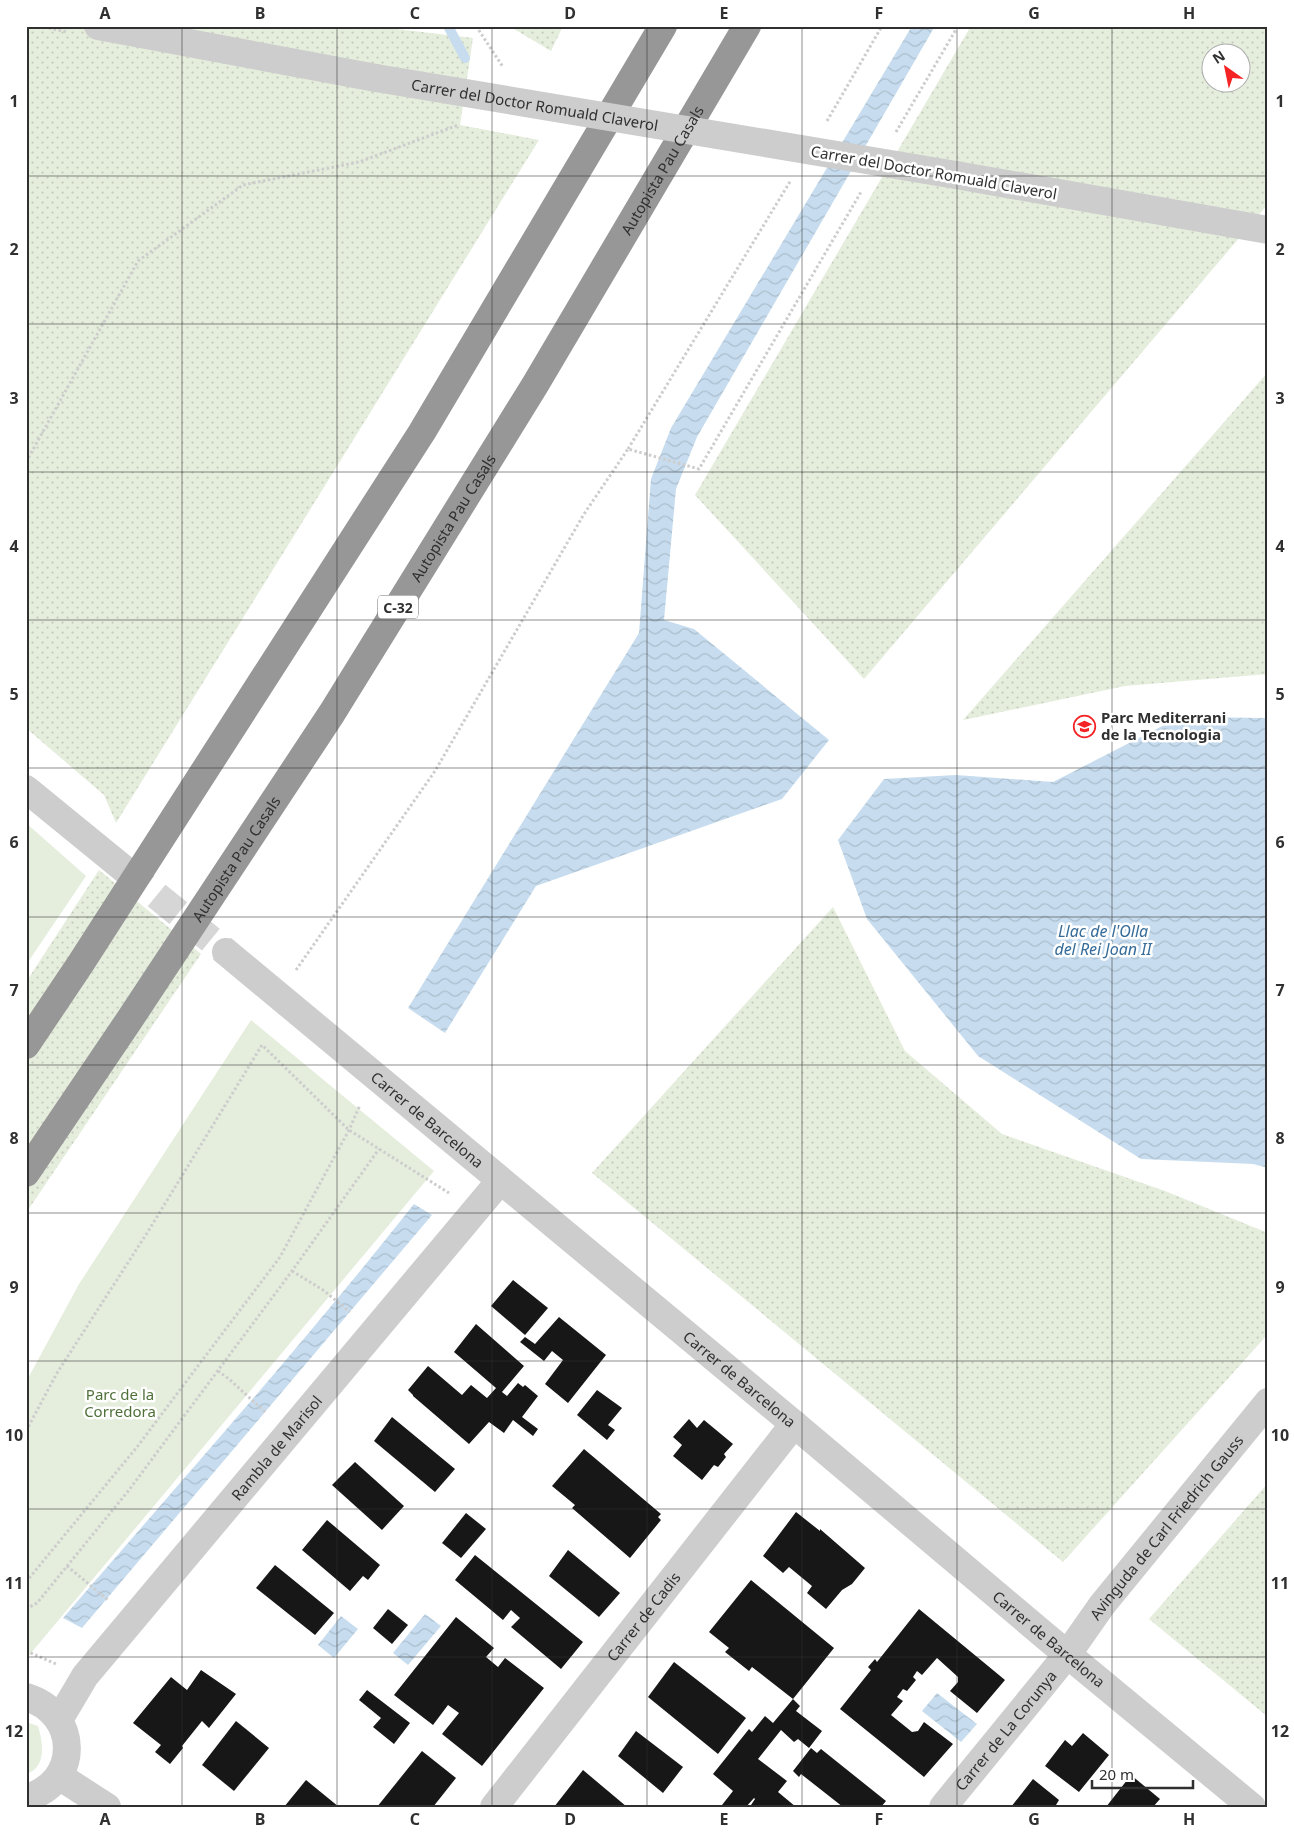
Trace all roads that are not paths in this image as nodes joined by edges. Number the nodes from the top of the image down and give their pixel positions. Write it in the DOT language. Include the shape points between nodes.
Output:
graph roads {
  1 [pos="98,26"];
  2 [pos="663,26"];
  3 [pos="747,26"];
  4 [pos="1268,230"];
  5 [pos="26,789"];
  6 [pos="124,870"];
  7 [pos="226,952"];
  8 [pos="26,1045"];
  9 [pos="26,1173"];
  10 [pos="500,1181"];
  11 [pos="1268,1402"];
  12 [pos="794,1424"];
  13 [pos="1067,1655"];
  14 [pos="26,1697"];
  15 [pos="59,1720"];
  16 [pos="59,1776"];
  17 [pos="26,1798"];
  18 [pos="107,1807"];
  19 [pos="494,1807"];
  20 [pos="943,1807"];
  21 [pos="1252,1807"];
  1 -- 4 [label="street, Carrer del Doctor Romuald Claverol, bridge" via="376,78"];
  2 -- 8 [label="highway" via="422,432"];
  3 -- 9 [label="highway, Autopista Pau Casals / C-32" via="530,394 332,713"];
  5 -- 6 [label="street"];
  7 -- 10 [label="street, Carrer de Barcelona"];
  10 -- 12 [label="street, Carrer de Barcelona"];
  10 -- 15 [label="street, Rambla de Marisol" via="85,1676"];
  11 -- 13 [label="street, Avinguda de Carl Friedrich Gauss" via="1102,1605"];
  12 -- 13 [label="street, Carrer de Barcelona"];
  12 -- 19 [label="street, Carrer de Cadis"];
  13 -- 20 [label="street, Carrer de La Corunya"];
  13 -- 21 [label="street, Carrer de Barcelona"];
  14 -- 15 [label="street" via="48,1707"];
  15 -- 16 [label="street" via="68,1748"];
  16 -- 17 [label="street" via="50,1786"];
  16 -- 18 [label="street"];
}
